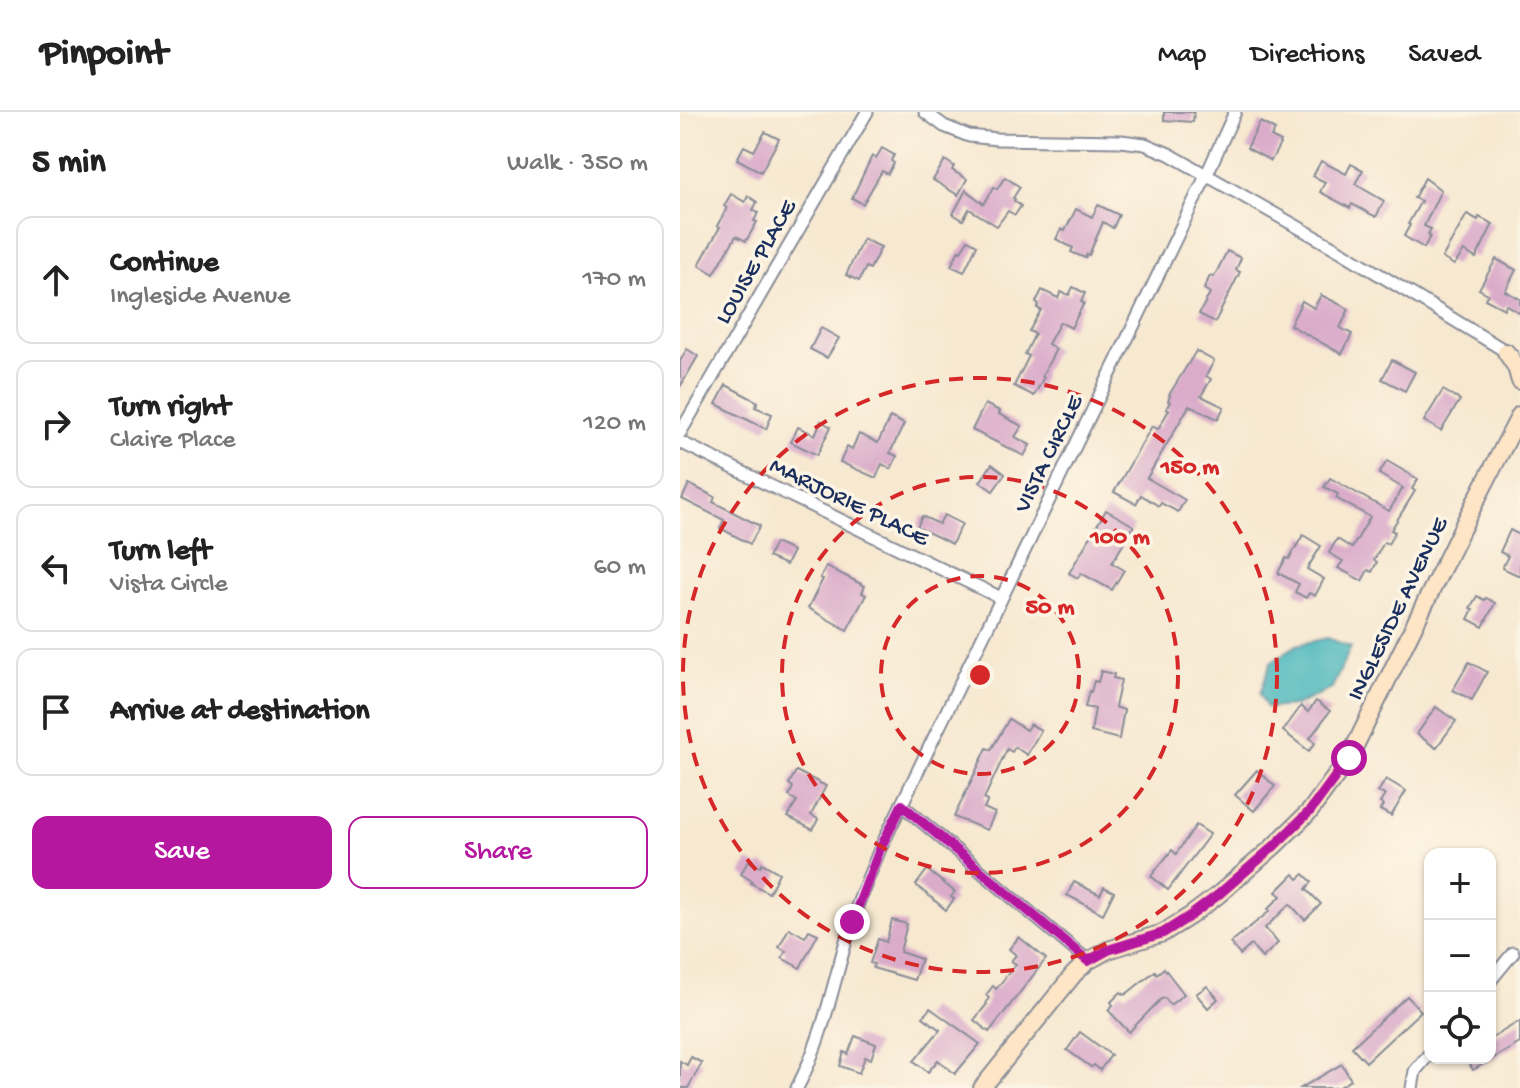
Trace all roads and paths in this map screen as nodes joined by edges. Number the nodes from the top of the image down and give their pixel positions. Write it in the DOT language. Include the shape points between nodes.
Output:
graph roads {
  1 [pos="867,112"];
  2 [pos="925,112"];
  3 [pos="1235,112"];
  4 [pos="1206,176"];
  5 [pos="1513,356"];
  6 [pos="1520,381"];
  7 [pos="1520,415"];
  8 [pos="680,433"];
  9 [pos="680,442"];
  10 [pos="1001,598"];
  11 [pos="902,805"];
  12 [pos="1513,953"];
  13 [pos="1088,961"];
  14 [pos="1496,974"];
  15 [pos="1424,1060"];
  16 [pos="797,1088"];
  17 [pos="982,1088"];
  18 [pos="1412,1088"];
  1 -- 8 [label="street, LOUISE PLACE"];
  2 -- 4 [label="street" via="969,136 1145,144"];
  3 -- 4 [label="street, VISTA CIRCLE"];
  4 -- 5 [label="street"];
  4 -- 10 [label="street, VISTA CIRCLE"];
  5 -- 6 [label="street"];
  7 -- 13 [label="street, INGLESIDE AVENUE" via="1349,758 1310,811 1190,916 1163,933"];
  9 -- 10 [label="street, MARJORIE PLACE"];
  10 -- 11 [label="street, VISTA CIRCLE"];
  11 -- 13 [label="street"];
  11 -- 16 [label="street, VISTA CIRCLE" via="867,880 818,1040"];
  12 -- 14 [label="street"];
  13 -- 17 [label="street, INGLESIDE AVENUE"];
  15 -- 18 [label="street"];
}
